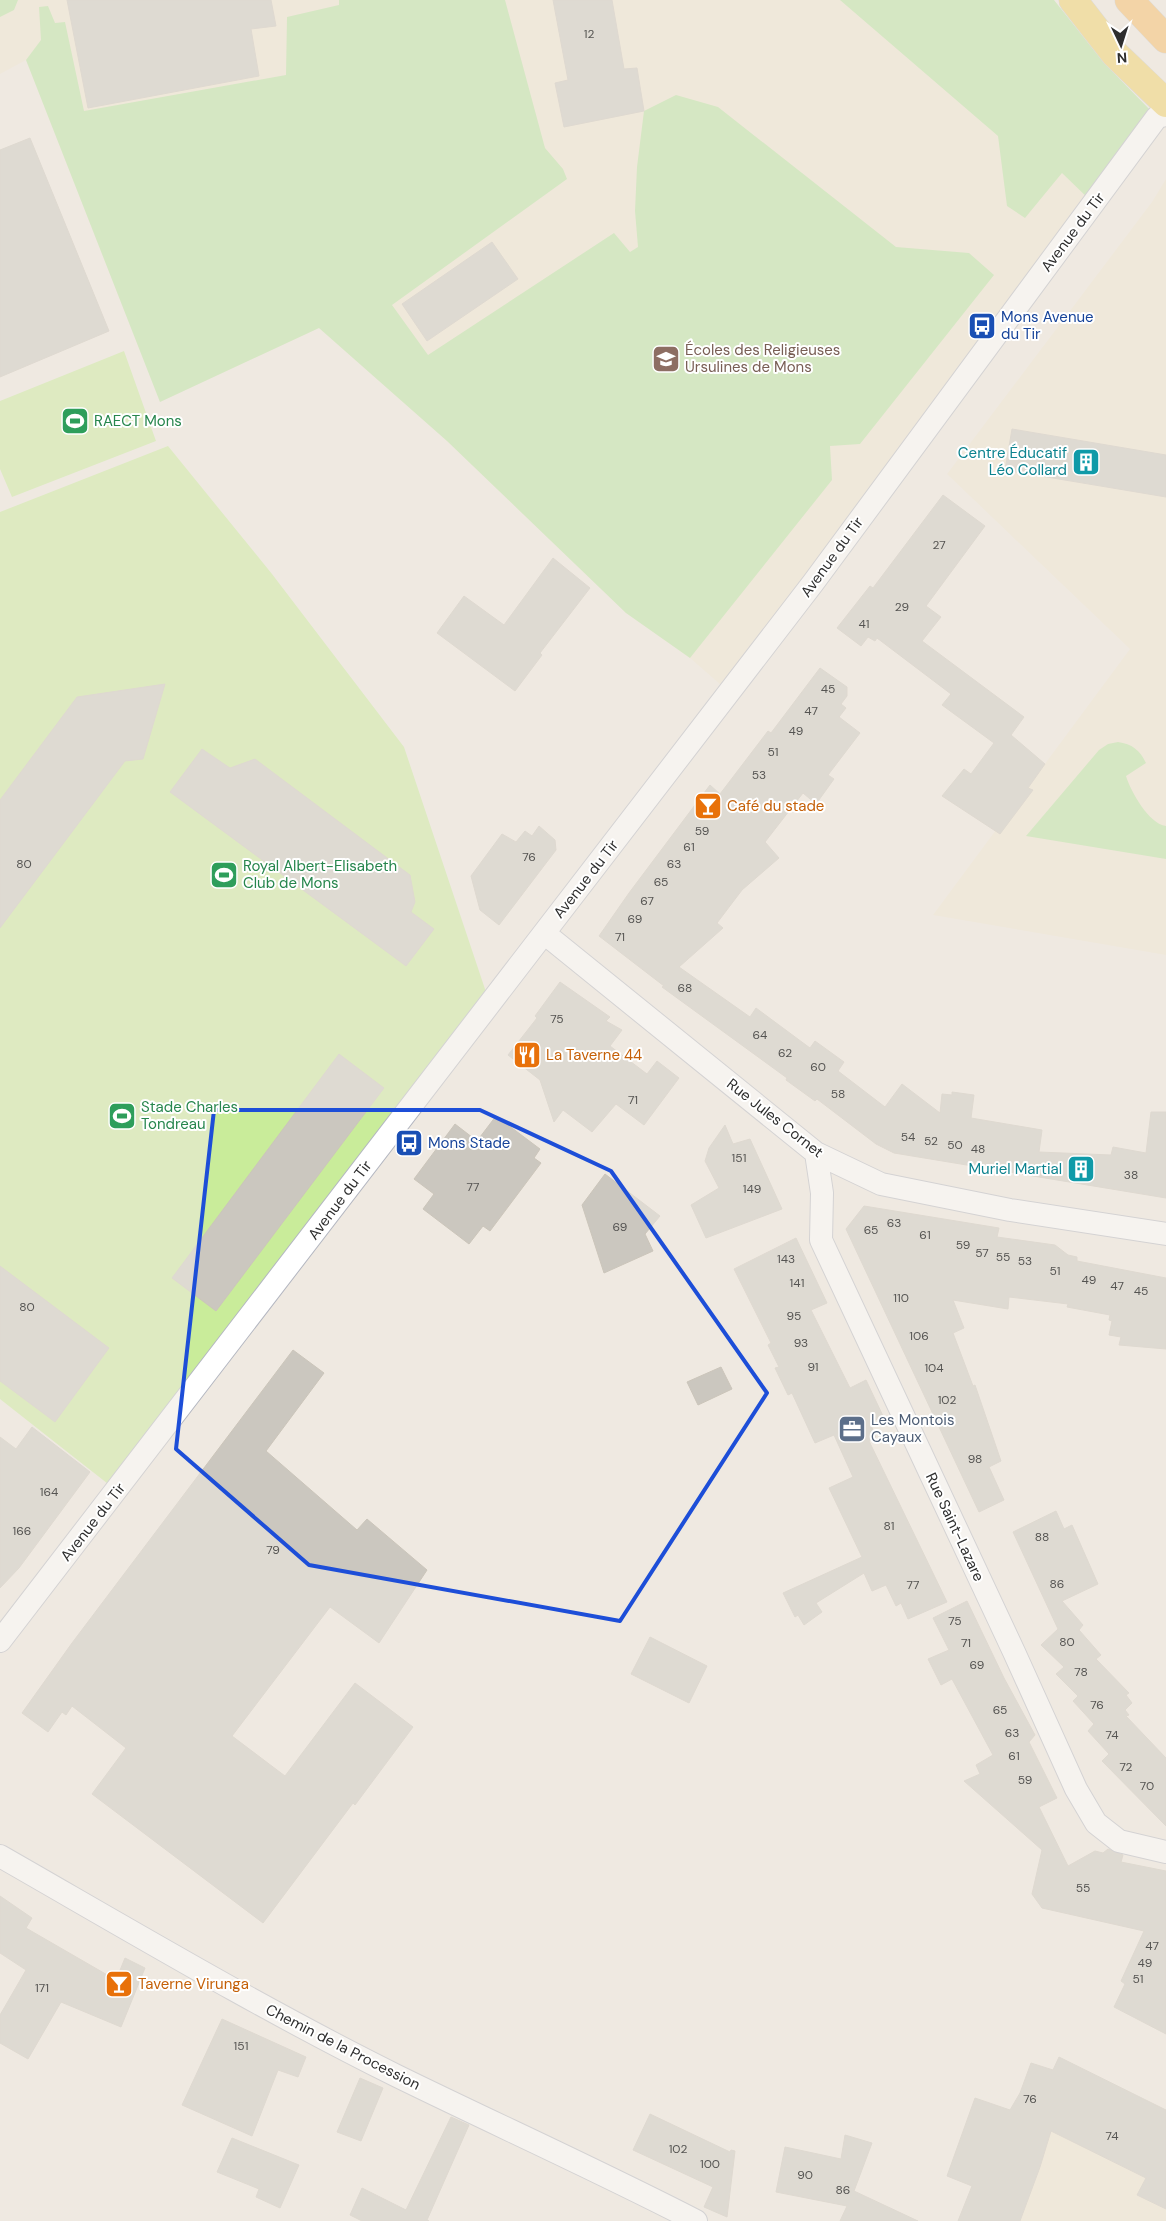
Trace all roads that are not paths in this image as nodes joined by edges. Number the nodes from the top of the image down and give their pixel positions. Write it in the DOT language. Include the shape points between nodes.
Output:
graph roads {
  1 [pos="1073,0"];
  2 [pos="1129,0"];
  3 [pos="1166,39"];
  4 [pos="1166,104"];
  5 [pos="1166,114"];
  6 [pos="544,933"];
  7 [pos="816,1153"];
  8 [pos="1166,1234"];
  9 [pos="0,1641"];
  10 [pos="1166,1852"];
  11 [pos="0,1856"];
  12 [pos="696,2221"];
  1 -- 4 [label="main road" via="1115,54"];
  2 -- 3 [label="highway"];
  5 -- 6 [label="street, Avenue du Tir" via="1157,117 813,583"];
  6 -- 7 [label="street, Rue Jules Cornet"];
  6 -- 9 [label="street, Avenue du Tir"];
  7 -- 8 [label="street, Rue Jules Cornet" via="881,1184 1010,1210"];
  7 -- 10 [label="street, Rue Saint-Lazare" via="822,1193 820,1240 1076,1789 1096,1823 1119,1841"];
  11 -- 12 [label="street, Chemin de la Procession" via="246,1998"];
}
